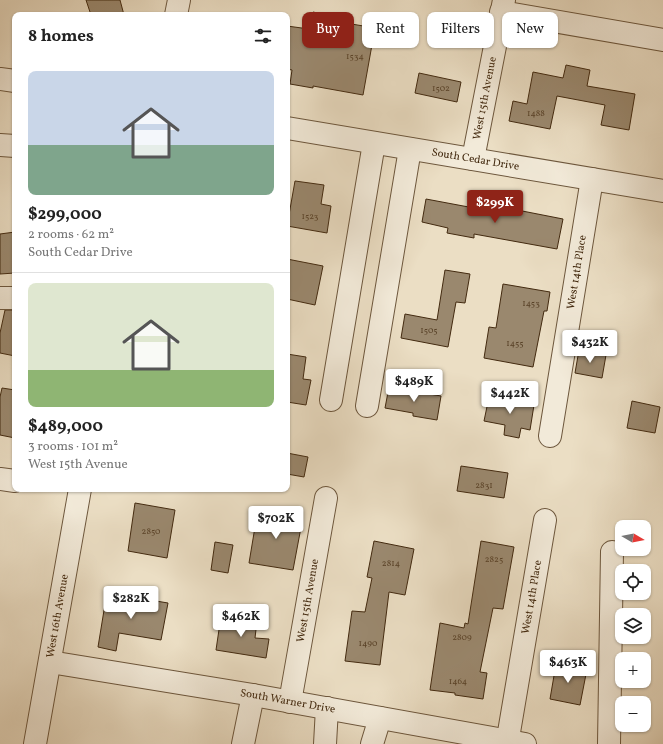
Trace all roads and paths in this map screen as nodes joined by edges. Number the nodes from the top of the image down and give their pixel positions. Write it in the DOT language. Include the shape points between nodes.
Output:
graph roads {
  1 [pos="179,0"];
  2 [pos="502,6"];
  3 [pos="177,12"];
  4 [pos="663,40"];
  5 [pos="0,79"];
  6 [pos="12,81"];
  7 [pos="290,129"];
  8 [pos="374,143"];
  9 [pos="0,144"];
  10 [pos="12,146"];
  11 [pos="410,149"];
  12 [pos="473,159"];
  13 [pos="592,179"];
  14 [pos="663,191"];
  15 [pos="0,298"];
  16 [pos="12,298"];
  17 [pos="332,400"];
  18 [pos="367,406"];
  19 [pos="550,436"];
  20 [pos="0,478"];
  21 [pos="12,480"];
  22 [pos="74,492"];
  23 [pos="326,498"];
  24 [pos="545,520"];
  25 [pos="612,552"];
  26 [pos="50,662"];
  27 [pos="253,695"];
  28 [pos="290,702"];
  29 [pos="327,708"];
  30 [pos="380,718"];
  31 [pos="513,743"];
  32 [pos="36,744"];
  33 [pos="243,744"];
  34 [pos="325,744"];
  35 [pos="372,744"];
  36 [pos="609,744"];
  1 -- 3 [label="street"];
  2 -- 4 [label="street"];
  2 -- 12 [label="street, West 15th Avenue"];
  5 -- 6 [label="street"];
  7 -- 8 [label="street, South Cedar Drive"];
  8 -- 11 [label="street, South Cedar Drive"];
  8 -- 17 [label="street"];
  9 -- 10 [label="street"];
  11 -- 12 [label="street, South Cedar Drive"];
  11 -- 18 [label="street"];
  12 -- 13 [label="street, South Cedar Drive"];
  13 -- 14 [label="street, South Cedar Drive"];
  13 -- 19 [label="street, West 14th Place"];
  15 -- 16 [label="street"];
  20 -- 21 [label="street"];
  22 -- 26 [label="street, West 16th Avenue"];
  23 -- 28 [label="street, West 15th Avenue"];
  24 -- 31 [label="street, West 14th Place"];
  25 -- 36 [label="street"];
  26 -- 27 [label="street, South Warner Drive"];
  26 -- 32 [label="street, West 16th Avenue"];
  27 -- 28 [label="street, South Warner Drive"];
  27 -- 33 [label="street"];
  28 -- 29 [label="street, South Warner Drive"];
  29 -- 30 [label="street, South Warner Drive"];
  29 -- 34 [label="street"];
  30 -- 31 [label="street, South Warner Drive"];
  30 -- 35 [label="street"];
}
